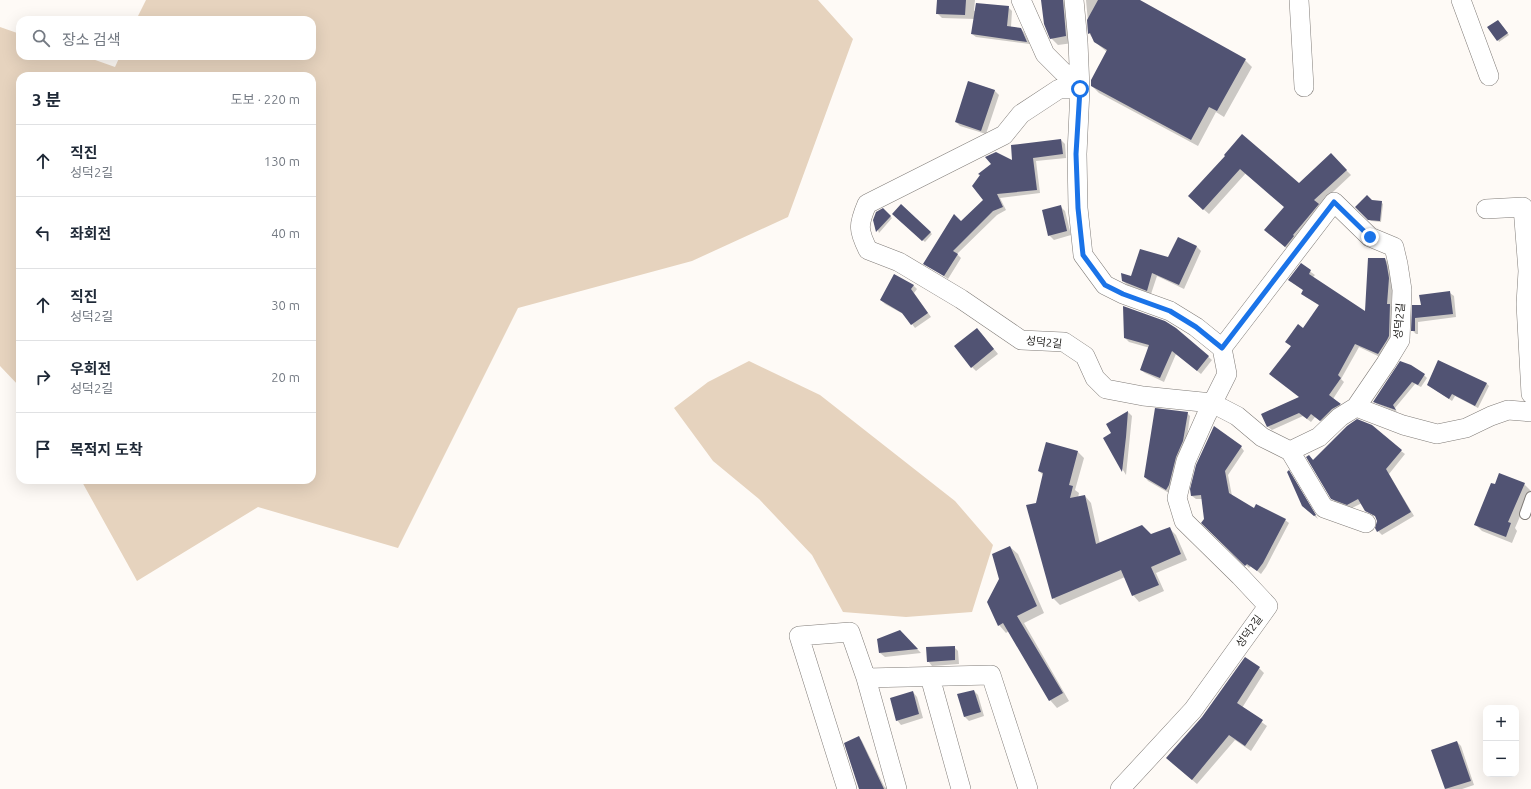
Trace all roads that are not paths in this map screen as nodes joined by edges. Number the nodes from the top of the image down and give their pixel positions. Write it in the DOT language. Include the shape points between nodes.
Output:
graph roads {
  1 [pos="1021,0"];
  2 [pos="1074,0"];
  3 [pos="1299,0"];
  4 [pos="1461,0"];
  5 [pos="1489,76"];
  6 [pos="1304,88"];
  7 [pos="1080,89"];
  8 [pos="1527,206"];
  9 [pos="1486,209"];
  10 [pos="1222,348"];
  11 [pos="1531,394"];
  12 [pos="1212,404"];
  13 [pos="1356,407"];
  14 [pos="1531,412"];
  15 [pos="1290,451"];
  16 [pos="1531,497"];
  17 [pos="1525,514"];
  18 [pos="1366,524"];
  19 [pos="930,677"];
  20 [pos="866,678"];
  21 [pos="847,789"];
  22 [pos="897,789"];
  23 [pos="960,789"];
  24 [pos="1028,789"];
  25 [pos="1120,789"];
  1 -- 7 [label="street" via="1045,54"];
  2 -- 7 [label="street"];
  3 -- 6 [label="street"];
  4 -- 5 [label="street"];
  7 -- 10 [label="street" via="1076,154 1083,255 1105,285 1170,311 1196,327"];
  7 -- 12 [label="street, 성덕2길" via="1059,89 1021,114 1004,135 867,204 860,221 861,236 868,250 899,262 961,299 1021,340 1064,342 1085,356 1095,378 1106,389"];
  8 -- 9 [label="street"];
  8 -- 11 [label="street" via="1526,304"];
  10 -- 12 [label="street, 성덕2길" via="1227,374"];
  10 -- 13 [label="street, 성덕2길" via="1334,202 1370,237 1394,247 1402,290 1400,340"];
  12 -- 15 [label="street, 성덕2길" via="1237,416 1262,437"];
  12 -- 25 [label="street, 성덕2길" via="1186,461 1177,498 1184,521 1268,606 1193,710"];
  13 -- 14 [label="street" via="1403,425 1437,434 1466,428 1508,410"];
  13 -- 15 [label="street, 성덕2길" via="1319,437"];
  15 -- 18 [label="street" via="1324,508"];
  16 -- 17 [label="lane"];
  19 -- 20 [label="street"];
  19 -- 23 [label="street"];
  19 -- 24 [label="street" via="991,675"];
  20 -- 21 [label="street" via="850,632 799,636"];
  20 -- 22 [label="street"];
}
